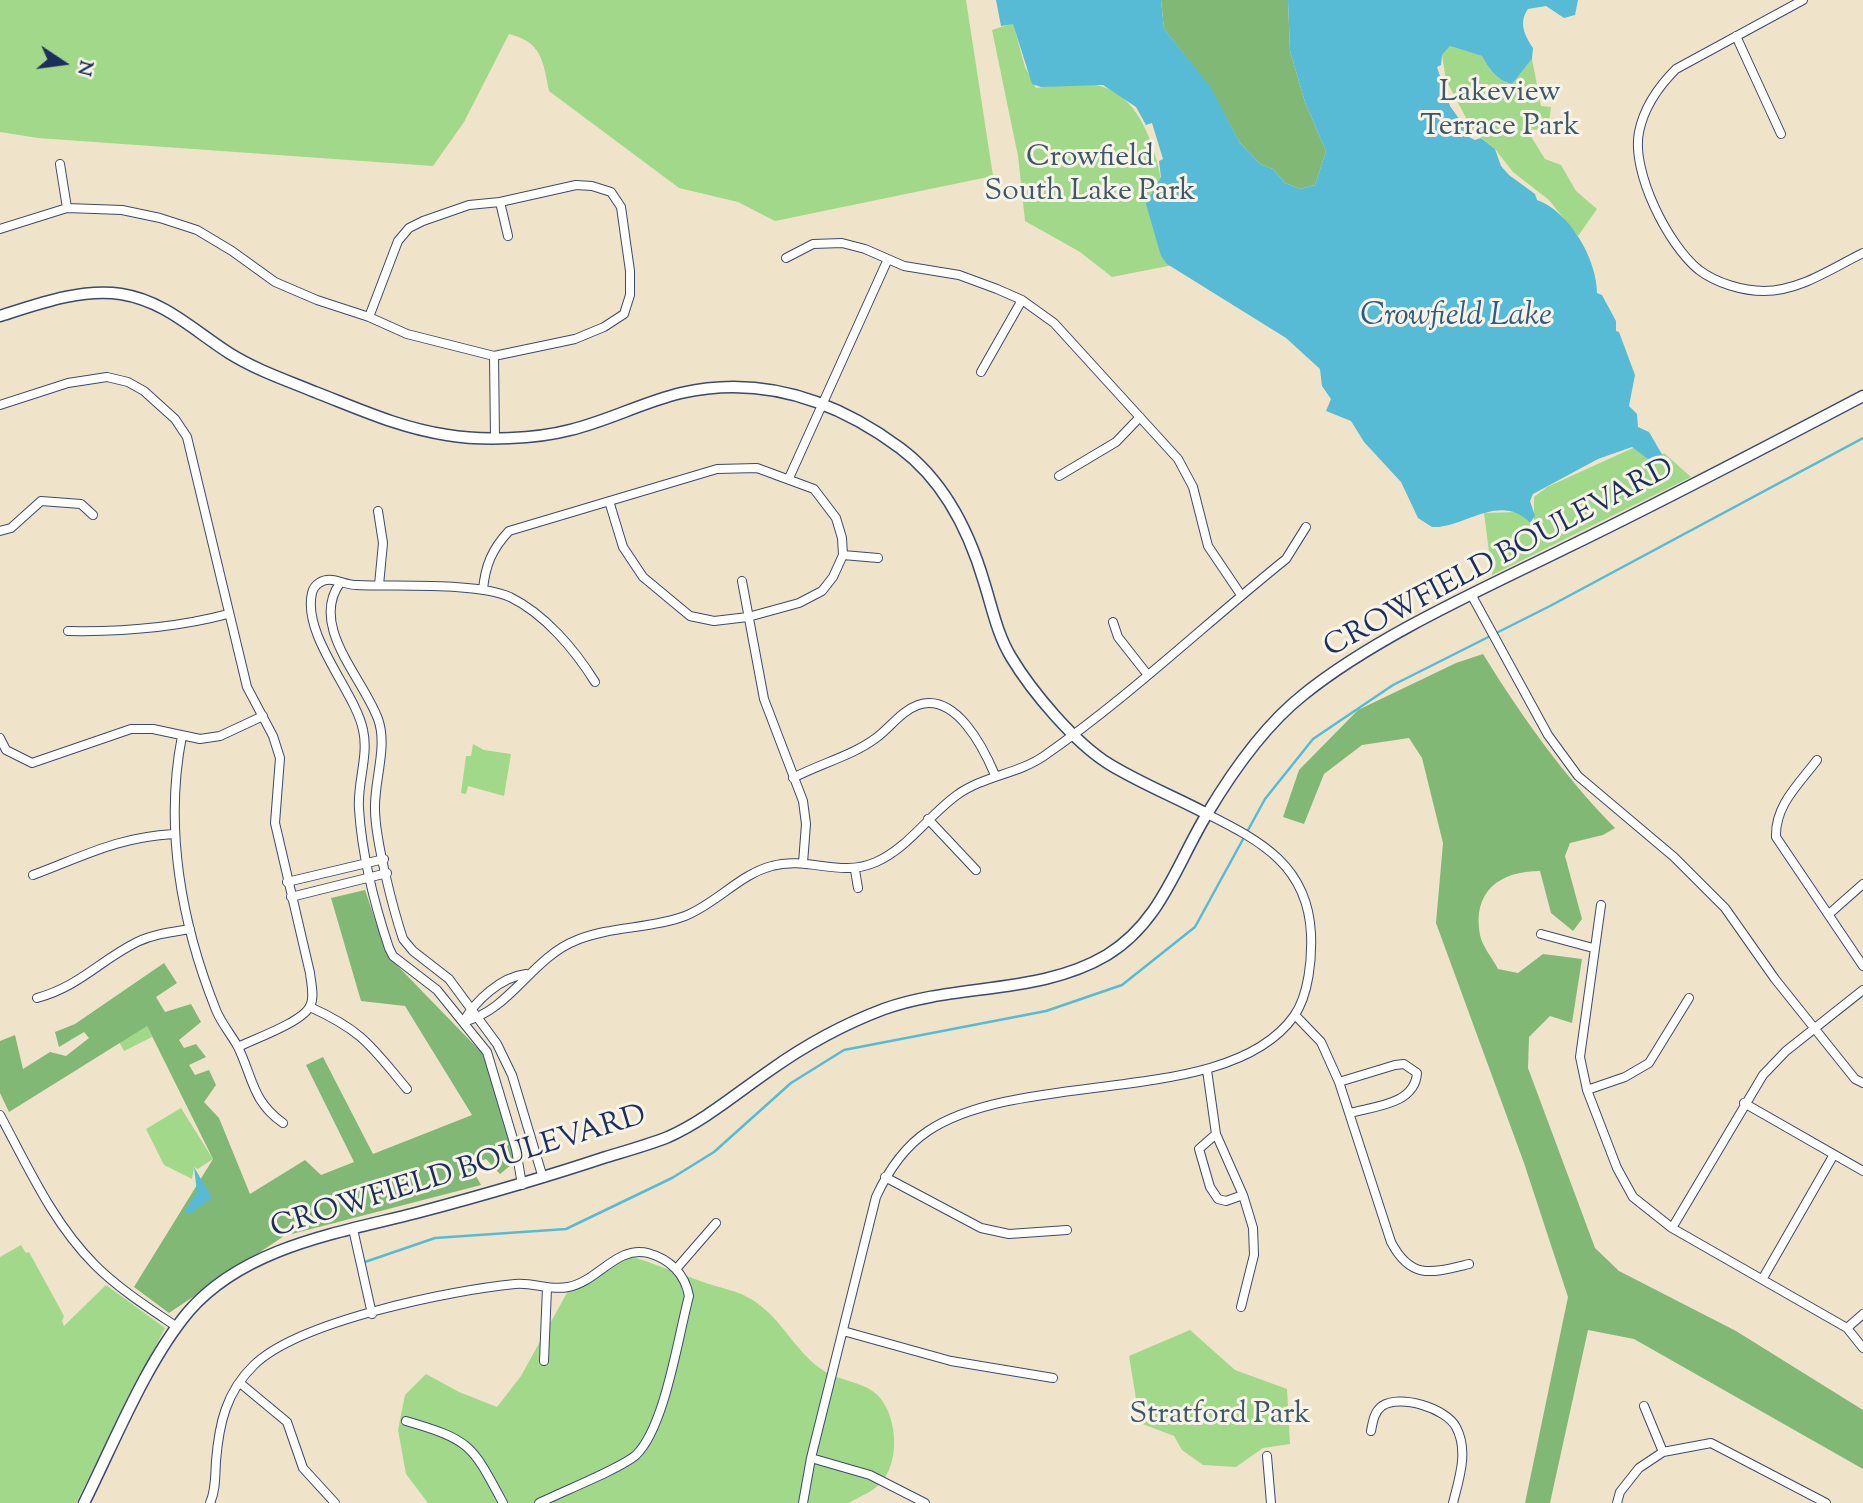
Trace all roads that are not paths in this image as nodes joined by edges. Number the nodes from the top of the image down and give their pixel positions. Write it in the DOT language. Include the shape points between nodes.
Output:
graph roads {
  1 [pos="1803,0"];
  2 [pos="1736,36"];
  3 [pos="1781,134"];
  4 [pos="60,164"];
  5 [pos="500,202"];
  6 [pos="67,208"];
  7 [pos="0,229"];
  8 [pos="508,236"];
  9 [pos="1863,253"];
  10 [pos="786,258"];
  11 [pos="888,259"];
  12 [pos="1022,300"];
  13 [pos="0,316"];
  14 [pos="369,317"];
  15 [pos="494,356"];
  16 [pos="981,372"];
  17 [pos="1863,397"];
  18 [pos="825,404"];
  19 [pos="0,405"];
  20 [pos="1140,417"];
  21 [pos="495,438"];
  22 [pos="1059,476"];
  23 [pos="789,478"];
  24 [pos="609,501"];
  25 [pos="378,511"];
  26 [pos="93,515"];
  27 [pos="1306,527"];
  28 [pos="0,531"];
  29 [pos="843,555"];
  30 [pos="878,558"];
  31 [pos="742,581"];
  32 [pos="340,583"];
  33 [pos="379,585"];
  34 [pos="483,590"];
  35 [pos="1241,595"];
  36 [pos="1472,596"];
  37 [pos="228,614"];
  38 [pos="748,617"];
  39 [pos="1114,622"];
  40 [pos="68,631"];
  41 [pos="1147,674"];
  42 [pos="595,682"];
  43 [pos="263,716"];
  44 [pos="1073,733"];
  45 [pos="182,736"];
  46 [pos="0,738"];
  47 [pos="364,745"];
  48 [pos="380,746"];
  49 [pos="1817,760"];
  50 [pos="995,775"];
  51 [pos="793,778"];
  52 [pos="360,781"];
  53 [pos="378,781"];
  54 [pos="1207,814"];
  55 [pos="928,818"];
  56 [pos="174,834"];
  57 [pos="384,859"];
  58 [pos="803,863"];
  59 [pos="365,864"];
  60 [pos="855,870"];
  61 [pos="976,870"];
  62 [pos="387,873"];
  63 [pos="33,875"];
  64 [pos="369,878"];
  65 [pos="287,882"];
  66 [pos="1863,884"];
  67 [pos="858,888"];
  68 [pos="290,897"];
  69 [pos="1601,905"];
  70 [pos="1829,914"];
  71 [pos="190,929"];
  72 [pos="1541,934"];
  73 [pos="1593,948"];
  74 [pos="1863,966"];
  75 [pos="526,974"];
  76 [pos="1863,990"];
  77 [pos="37,998"];
  78 [pos="1689,998"];
  79 [pos="310,1007"];
  80 [pos="472,1007"];
  81 [pos="1295,1015"];
  82 [pos="480,1018"];
  83 [pos="463,1022"];
  84 [pos="1814,1029"];
  85 [pos="238,1047"];
  86 [pos="1207,1070"];
  87 [pos="1339,1082"];
  88 [pos="1863,1083"];
  89 [pos="407,1089"];
  90 [pos="1587,1090"];
  91 [pos="1744,1103"];
  92 [pos="1350,1113"];
  93 [pos="0,1115"];
  94 [pos="283,1123"];
  95 [pos="1216,1134"];
  96 [pos="1833,1156"];
  97 [pos="1863,1171"];
  98 [pos="885,1177"];
  99 [pos="543,1178"];
  100 [pos="522,1185"];
  101 [pos="1243,1195"];
  102 [pos="716,1223"];
  103 [pos="1672,1228"];
  104 [pos="353,1229"];
  105 [pos="1067,1230"];
  106 [pos="1469,1264"];
  107 [pos="677,1268"];
  108 [pos="1763,1278"];
  109 [pos="547,1289"];
  110 [pos="1241,1307"];
  111 [pos="372,1314"];
  112 [pos="1863,1314"];
  113 [pos="177,1327"];
  114 [pos="1847,1328"];
  115 [pos="843,1331"];
  116 [pos="1863,1348"];
  117 [pos="544,1361"];
  118 [pos="1053,1378"];
  119 [pos="240,1383"];
  120 [pos="1644,1406"];
  121 [pos="406,1421"];
  122 [pos="1371,1430"];
  123 [pos="1663,1451"];
  124 [pos="1267,1456"];
  125 [pos="811,1458"];
  126 [pos="84,1503"];
  127 [pos="210,1503"];
  128 [pos="335,1503"];
  129 [pos="503,1503"];
  130 [pos="539,1503"];
  131 [pos="803,1503"];
  132 [pos="925,1503"];
  133 [pos="1270,1503"];
  134 [pos="1453,1503"];
  135 [pos="1617,1503"];
  136 [pos="1826,1503"];
  1 -- 2 [label="street"];
  2 -- 3 [label="street"];
  2 -- 9 [label="street" via="1676,69 1649,104 1639,133 1646,187 1671,236 1700,271 1729,284 1765,291 1804,283"];
  4 -- 6 [label="street"];
  5 -- 8 [label="street"];
  5 -- 14 [label="street" via="469,205 409,228 398,241"];
  5 -- 15 [label="street" via="576,185 611,192 621,207 630,295 624,313 604,327 575,339"];
  6 -- 7 [label="street"];
  6 -- 14 [label="street" via="122,210 197,230 275,282"];
  10 -- 11 [label="street" via="813,244 842,243"];
  11 -- 12 [label="street" via="923,271 959,275"];
  11 -- 18 [label="street"];
  12 -- 16 [label="street"];
  12 -- 20 [label="street" via="1054,323"];
  13 -- 21 [label="main road" via="55,299 122,294 183,318 229,353 266,373 366,413 448,435"];
  14 -- 15 [label="street" via="407,334"];
  15 -- 21 [label="street"];
  17 -- 36 [label="main road, CROWFIELD BOULEVARD"];
  18 -- 21 [label="main road" via="796,393 727,386 680,393 569,430"];
  18 -- 23 [label="street"];
  18 -- 44 [label="main road" via="900,448 941,492 969,537 1011,657"];
  19 -- 37 [label="street" via="68,383 107,377 144,391 175,419 193,454"];
  20 -- 22 [label="street" via="1116,442"];
  20 -- 35 [label="street" via="1178,459 1193,487 1208,546"];
  23 -- 24 [label="street" via="757,468 717,469"];
  23 -- 29 [label="street" via="814,489 825,502 836,518"];
  24 -- 34 [label="street" via="509,531 495,546 485,569"];
  24 -- 38 [label="street" via="623,547 643,577 664,595 690,616 714,621"];
  25 -- 33 [label="street" via="383,542"];
  26 -- 28 [label="street" via="81,504 41,501"];
  27 -- 35 [label="street" via="1286,559"];
  29 -- 30 [label="street"];
  29 -- 38 [label="street" via="822,590 799,603"];
  31 -- 38 [label="street"];
  32 -- 33 [label="street"];
  32 -- 47 [label="street" via="331,579 316,583 311,596 334,673 361,722"];
  32 -- 48 [label="street" via="330,601 335,633 379,719"];
  33 -- 34 [label="street"];
  34 -- 42 [label="street" via="508,596 531,610 580,658"];
  35 -- 41 [label="street"];
  36 -- 54 [label="main road, CROWFIELD BOULEVARD" via="1364,654 1302,696 1244,758"];
  36 -- 84 [label="street" via="1548,735 1578,776 1674,857 1725,908"];
  37 -- 40 [label="street" via="187,625"];
  37 -- 43 [label="street" via="247,687"];
  38 -- 51 [label="street" via="764,699"];
  39 -- 41 [label="street" via="1118,637"];
  41 -- 44 [label="street"];
  43 -- 45 [label="street" via="220,736"];
  43 -- 65 [label="street" via="280,758 275,823"];
  44 -- 50 [label="street" via="1041,758"];
  44 -- 54 [label="main road" via="1110,765"];
  45 -- 46 [label="street" via="131,729 32,763 6,750"];
  45 -- 56 [label="street"];
  47 -- 48 [label="street"];
  47 -- 52 [label="street"];
  48 -- 53 [label="street"];
  49 -- 70 [label="street" via="1780,808 1776,837"];
  50 -- 51 [label="street" via="966,724 938,705 919,705 874,739"];
  50 -- 55 [label="street" via="959,793"];
  51 -- 58 [label="street" via="806,824"];
  52 -- 53 [label="street"];
  52 -- 59 [label="street"];
  53 -- 57 [label="street" via="374,807"];
  54 -- 81 [label="street" via="1246,834 1291,870 1304,894 1312,947 1307,982"];
  54 -- 99 [label="main road, CROWFIELD BOULEVARD" via="1157,908 1108,954 1078,969 1027,982 942,994 887,1008 830,1033 670,1136"];
  55 -- 60 [label="street" via="897,849"];
  55 -- 61 [label="street"];
  56 -- 63 [label="street" via="106,844"];
  56 -- 71 [label="street"];
  57 -- 59 [label="street"];
  57 -- 62 [label="street"];
  58 -- 60 [label="street"];
  58 -- 75 [label="street" via="772,866 685,916 576,940"];
  59 -- 64 [label="street"];
  59 -- 65 [label="street"];
  60 -- 67 [label="street"];
  62 -- 64 [label="street"];
  62 -- 80 [label="street" via="407,945 449,979"];
  64 -- 68 [label="street"];
  64 -- 83 [label="street" via="393,956 437,990"];
  65 -- 68 [label="street"];
  66 -- 70 [label="street"];
  68 -- 79 [label="street" via="310,973"];
  69 -- 73 [label="street"];
  70 -- 74 [label="street"];
  71 -- 77 [label="street" via="138,942 61,992"];
  71 -- 85 [label="street" via="216,1011"];
  72 -- 73 [label="street"];
  73 -- 90 [label="street" via="1580,1057"];
  75 -- 80 [label="street" via="511,976"];
  75 -- 82 [label="street" via="517,989"];
  76 -- 84 [label="street"];
  78 -- 90 [label="street" via="1649,1063"];
  79 -- 85 [label="street"];
  79 -- 89 [label="street" via="350,1026"];
  80 -- 82 [label="street"];
  80 -- 83 [label="street"];
  81 -- 86 [label="street" via="1266,1043"];
  81 -- 87 [label="street" via="1321,1042"];
  82 -- 83 [label="street"];
  82 -- 99 [label="street" via="512,1075"];
  83 -- 100 [label="street" via="493,1065"];
  84 -- 88 [label="street"];
  84 -- 91 [label="street" via="1763,1075"];
  85 -- 94 [label="street" via="259,1100"];
  86 -- 95 [label="street"];
  86 -- 98 [label="street" via="990,1104 928,1131 909,1146"];
  87 -- 92 [label="street"];
  87 -- 92 [label="street" via="1395,1065 1404,1064 1417,1073 1416,1085 1407,1097"];
  90 -- 103 [label="street" via="1633,1197"];
  91 -- 96 [label="street"];
  91 -- 103 [label="street"];
  92 -- 106 [label="street" via="1401,1261 1415,1270 1435,1272"];
  93 -- 113 [label="street" via="42,1193 85,1254 114,1282"];
  95 -- 101 [label="street"];
  95 -- 101 [label="street" via="1199,1149 1210,1187 1218,1199 1226,1201"];
  96 -- 97 [label="street"];
  96 -- 108 [label="street"];
  98 -- 105 [label="street" via="981,1228 1009,1234"];
  98 -- 115 [label="street" via="865,1237"];
  99 -- 100 [label="main road, CROWFIELD BOULEVARD"];
  100 -- 104 [label="main road, CROWFIELD BOULEVARD"];
  101 -- 110 [label="street" via="1253,1228 1254,1255"];
  102 -- 107 [label="street"];
  103 -- 108 [label="street"];
  104 -- 111 [label="street"];
  104 -- 113 [label="main road, CROWFIELD BOULEVARD" via="281,1250 231,1274 191,1308"];
  107 -- 109 [label="street" via="647,1253 626,1252 585,1283"];
  107 -- 130 [label="street" via="689,1296 659,1415 648,1441 634,1457"];
  108 -- 114 [label="street"];
  109 -- 111 [label="street" via="520,1283 465,1290"];
  109 -- 117 [label="street"];
  111 -- 119 [label="street" via="304,1333 277,1346"];
  112 -- 114 [label="street"];
  113 -- 126 [label="main road, CROWFIELD BOULEVARD"];
  114 -- 116 [label="street"];
  115 -- 118 [label="street" via="951,1361"];
  115 -- 125 [label="street"];
  119 -- 127 [label="street" via="222,1418"];
  119 -- 128 [label="street" via="287,1422 303,1468"];
  120 -- 123 [label="street"];
  121 -- 129 [label="street" via="452,1434 468,1445"];
  122 -- 134 [label="street" via="1375,1413 1398,1402 1449,1418 1457,1428 1463,1462"];
  123 -- 135 [label="street" via="1639,1468"];
  123 -- 136 [label="street" via="1711,1443"];
  124 -- 133 [label="street"];
  125 -- 131 [label="street"];
  125 -- 132 [label="street" via="870,1475"];
}
